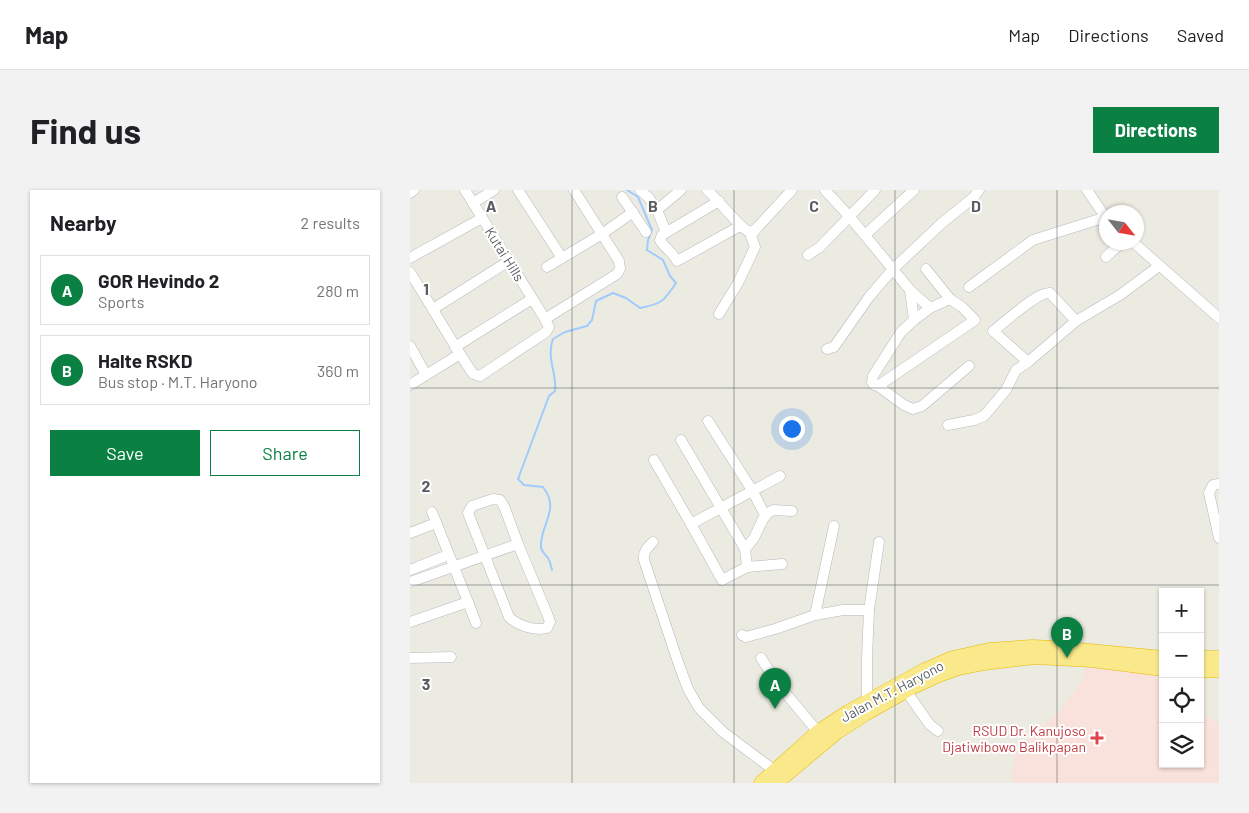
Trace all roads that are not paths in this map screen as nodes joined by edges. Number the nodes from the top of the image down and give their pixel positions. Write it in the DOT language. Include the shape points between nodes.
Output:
graph roads {
  1 [pos="414,190"];
  2 [pos="465,190"];
  3 [pos="494,190"];
  4 [pos="518,190"];
  5 [pos="574,190"];
  6 [pos="640,190"];
  7 [pos="681,190"];
  8 [pos="707,190"];
  9 [pos="792,190"];
  10 [pos="826,190"];
  11 [pos="875,190"];
  12 [pos="914,190"];
  13 [pos="979,190"];
  14 [pos="1087,190"];
  15 [pos="410,192"];
  16 [pos="622,198"];
  17 [pos="719,201"];
  18 [pos="473,203"];
  19 [pos="1099,208"];
  20 [pos="656,210"];
  21 [pos="633,212"];
  22 [pos="849,216"];
  23 [pos="482,218"];
  24 [pos="1099,220"];
  25 [pos="740,226"];
  26 [pos="755,230"];
  27 [pos="646,232"];
  28 [pos="666,232"];
  29 [pos="602,234"];
  30 [pos="865,235"];
  31 [pos="1113,250"];
  32 [pos="1142,250"];
  33 [pos="808,255"];
  34 [pos="1106,257"];
  35 [pos="410,258"];
  36 [pos="562,258"];
  37 [pos="509,261"];
  38 [pos="1159,266"];
  39 [pos="546,267"];
  40 [pos="893,269"];
  41 [pos="926,269"];
  42 [pos="410,272"];
  43 [pos="969,287"];
  44 [pos="910,290"];
  45 [pos="532,299"];
  46 [pos="950,299"];
  47 [pos="930,308"];
  48 [pos="432,309"];
  49 [pos="719,314"];
  50 [pos="1219,318"];
  51 [pos="545,319"];
  52 [pos="914,320"];
  53 [pos="1076,321"];
  54 [pos="410,346"];
  55 [pos="827,349"];
  56 [pos="457,350"];
  57 [pos="1028,362"];
  58 [pos="969,366"];
  59 [pos="426,375"];
  60 [pos="410,385"];
  61 [pos="878,386"];
  62 [pos="708,421"];
  63 [pos="948,425"];
  64 [pos="681,440"];
  65 [pos="654,460"];
  66 [pos="780,476"];
  67 [pos="1219,484"];
  68 [pos="752,490"];
  69 [pos="720,508"];
  70 [pos="792,511"];
  71 [pos="432,512"];
  72 [pos="765,515"];
  73 [pos="436,523"];
  74 [pos="691,524"];
  75 [pos="834,526"];
  76 [pos="410,533"];
  77 [pos="1219,538"];
  78 [pos="653,542"];
  79 [pos="879,542"];
  80 [pos="518,544"];
  81 [pos="744,549"];
  82 [pos="448,555"];
  83 [pos="486,556"];
  84 [pos="782,564"];
  85 [pos="453,566"];
  86 [pos="747,567"];
  87 [pos="410,570"];
  88 [pos="410,582"];
  89 [pos="468,602"];
  90 [pos="869,610"];
  91 [pos="815,615"];
  92 [pos="410,622"];
  93 [pos="476,623"];
  94 [pos="742,635"];
  95 [pos="451,657"];
  96 [pos="410,658"];
  97 [pos="761,658"];
  98 [pos="1159,658"];
  99 [pos="1204,658"];
  100 [pos="1219,658"];
  101 [pos="1159,669"];
  102 [pos="1219,670"];
  103 [pos="1204,671"];
  104 [pos="906,692"];
  105 [pos="867,700"];
  106 [pos="938,730"];
  107 [pos="818,732"];
  108 [pos="778,777"];
  109 [pos="761,783"];
  1 -- 15 [label="street"];
  2 -- 18 [label="street, Kutai Hills"];
  3 -- 18 [label="street"];
  4 -- 36 [label="street"];
  5 -- 29 [label="street"];
  6 -- 20 [label="street"];
  7 -- 20 [label="street"];
  8 -- 17 [label="street"];
  9 -- 26 [label="street"];
  10 -- 22 [label="street"];
  11 -- 22 [label="street"];
  12 -- 30 [label="street"];
  13 -- 40 [label="street"];
  14 -- 19 [label="street"];
  16 -- 21 [label="street"];
  17 -- 25 [label="street"];
  17 -- 28 [label="street"];
  18 -- 23 [label="street, Kutai Hills"];
  20 -- 28 [label="street"];
  21 -- 27 [label="street"];
  21 -- 29 [label="street, Kutai Hills"];
  22 -- 30 [label="street"];
  22 -- 33 [label="street"];
  23 -- 35 [label="street"];
  23 -- 37 [label="street, Kutai Hills"];
  24 -- 43 [label="street" via="1033,240"];
  25 -- 26 [label="street" via="747,231"];
  25 -- 28 [label="street" via="677,260 660,241"];
  26 -- 49 [label="street" via="751,236 755,247"];
  29 -- 36 [label="street, Kutai Hills"];
  29 -- 51 [label="street" via="619,261 617,274"];
  30 -- 40 [label="street"];
  31 -- 34 [label="street"];
  32 -- 38 [label="street"];
  36 -- 39 [label="street, Kutai Hills"];
  37 -- 45 [label="street, Kutai Hills"];
  37 -- 48 [label="street"];
  38 -- 50 [label="street"];
  38 -- 53 [label="street"];
  40 -- 44 [label="street"];
  40 -- 55 [label="street" via="834,347"];
  41 -- 46 [label="street"];
  42 -- 48 [label="street"];
  44 -- 47 [label="street"];
  44 -- 52 [label="street"];
  45 -- 51 [label="street, Kutai Hills"];
  45 -- 56 [label="street"];
  46 -- 47 [label="street"];
  46 -- 61 [label="street" via="974,320"];
  47 -- 52 [label="street"];
  48 -- 56 [label="street"];
  51 -- 56 [label="street" via="549,326 545,333 480,376 473,374"];
  52 -- 61 [label="street" via="901,332 873,376 872,383"];
  53 -- 57 [label="street"];
  53 -- 57 [label="street" via="1046,292 993,331"];
  54 -- 59 [label="street"];
  56 -- 59 [label="street"];
  57 -- 63 [label="street" via="1016,370 1006,390 984,416"];
  58 -- 61 [label="street" via="922,406 913,409"];
  59 -- 60 [label="street"];
  62 -- 68 [label="street"];
  64 -- 69 [label="street"];
  65 -- 74 [label="street"];
  66 -- 68 [label="street"];
  67 -- 77 [label="street" via="1211,488 1210,493"];
  68 -- 69 [label="street"];
  68 -- 72 [label="street"];
  69 -- 74 [label="street"];
  69 -- 81 [label="street"];
  70 -- 72 [label="street" via="773,510"];
  71 -- 73 [label="street"];
  72 -- 81 [label="street" via="754,538"];
  73 -- 76 [label="street"];
  73 -- 82 [label="street"];
  74 -- 86 [label="street" via="722,580"];
  75 -- 91 [label="street"];
  78 -- 108 [label="street" via="646,549 644,560 688,689 699,708 722,732"];
  79 -- 90 [label="street"];
  80 -- 83 [label="street"];
  80 -- 83 [label="street" via="500,500 492,499 472,506 468,513"];
  80 -- 83 [label="street" via="548,616 549,626 544,629 521,625 509,617"];
  81 -- 86 [label="street"];
  82 -- 85 [label="street"];
  82 -- 87 [label="street"];
  83 -- 85 [label="street"];
  84 -- 86 [label="street"];
  85 -- 88 [label="street"];
  85 -- 89 [label="street"];
  89 -- 92 [label="street"];
  89 -- 93 [label="street"];
  90 -- 91 [label="street"];
  90 -- 105 [label="street"];
  91 -- 94 [label="street" via="746,637"];
  95 -- 96 [label="street"];
  97 -- 107 [label="street" via="777,683"];
  98 -- 105 [label="highway, Jalan M.T. Haryono" via="1058,648 989,650 953,658"];
  99 -- 100 [label="highway"];
  101 -- 104 [label="highway, Jalan M.T. Haryono" via="1034,657 984,663 939,674"];
  102 -- 103 [label="highway"];
  104 -- 106 [label="street" via="930,725"];
  104 -- 108 [label="highway, Jalan M.T. Haryono" via="837,732"];
  105 -- 107 [label="highway, Jalan M.T. Haryono"];
  107 -- 108 [label="highway, Jalan M.T. Haryono"];
  108 -- 109 [label="highway, Jalan M.T. Haryono"];
}
